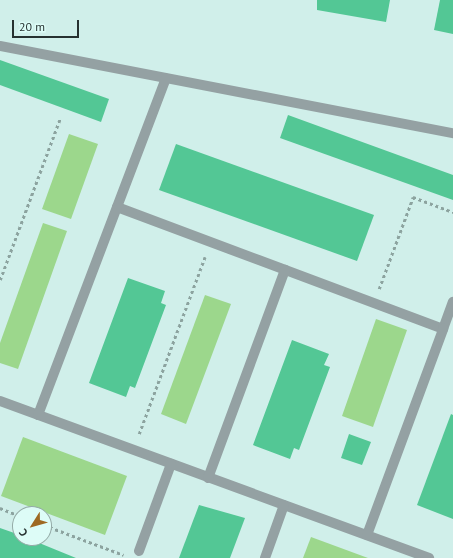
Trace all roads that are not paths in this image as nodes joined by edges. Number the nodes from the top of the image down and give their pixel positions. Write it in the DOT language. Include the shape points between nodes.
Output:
graph roads {
  1 [pos="0,46"];
  2 [pos="166,78"];
  3 [pos="453,133"];
  4 [pos="117,207"];
  5 [pos="285,270"];
  6 [pos="453,302"];
  7 [pos="443,329"];
  8 [pos="0,401"];
  9 [pos="38,415"];
  10 [pos="171,464"];
  11 [pos="208,478"];
  12 [pos="284,505"];
  13 [pos="367,535"];
  14 [pos="139,551"];
  15 [pos="265,558"];
  16 [pos="429,558"];
  1 -- 2 [label="street"];
  2 -- 3 [label="street"];
  2 -- 4 [label="street"];
  4 -- 5 [label="street"];
  4 -- 9 [label="street"];
  5 -- 7 [label="street"];
  5 -- 11 [label="street"];
  6 -- 7 [label="street"];
  7 -- 13 [label="street"];
  8 -- 9 [label="street"];
  9 -- 10 [label="street"];
  10 -- 11 [label="street"];
  10 -- 14 [label="street"];
  11 -- 12 [label="street"];
  12 -- 13 [label="street"];
  12 -- 15 [label="street"];
  13 -- 16 [label="street"];
}
